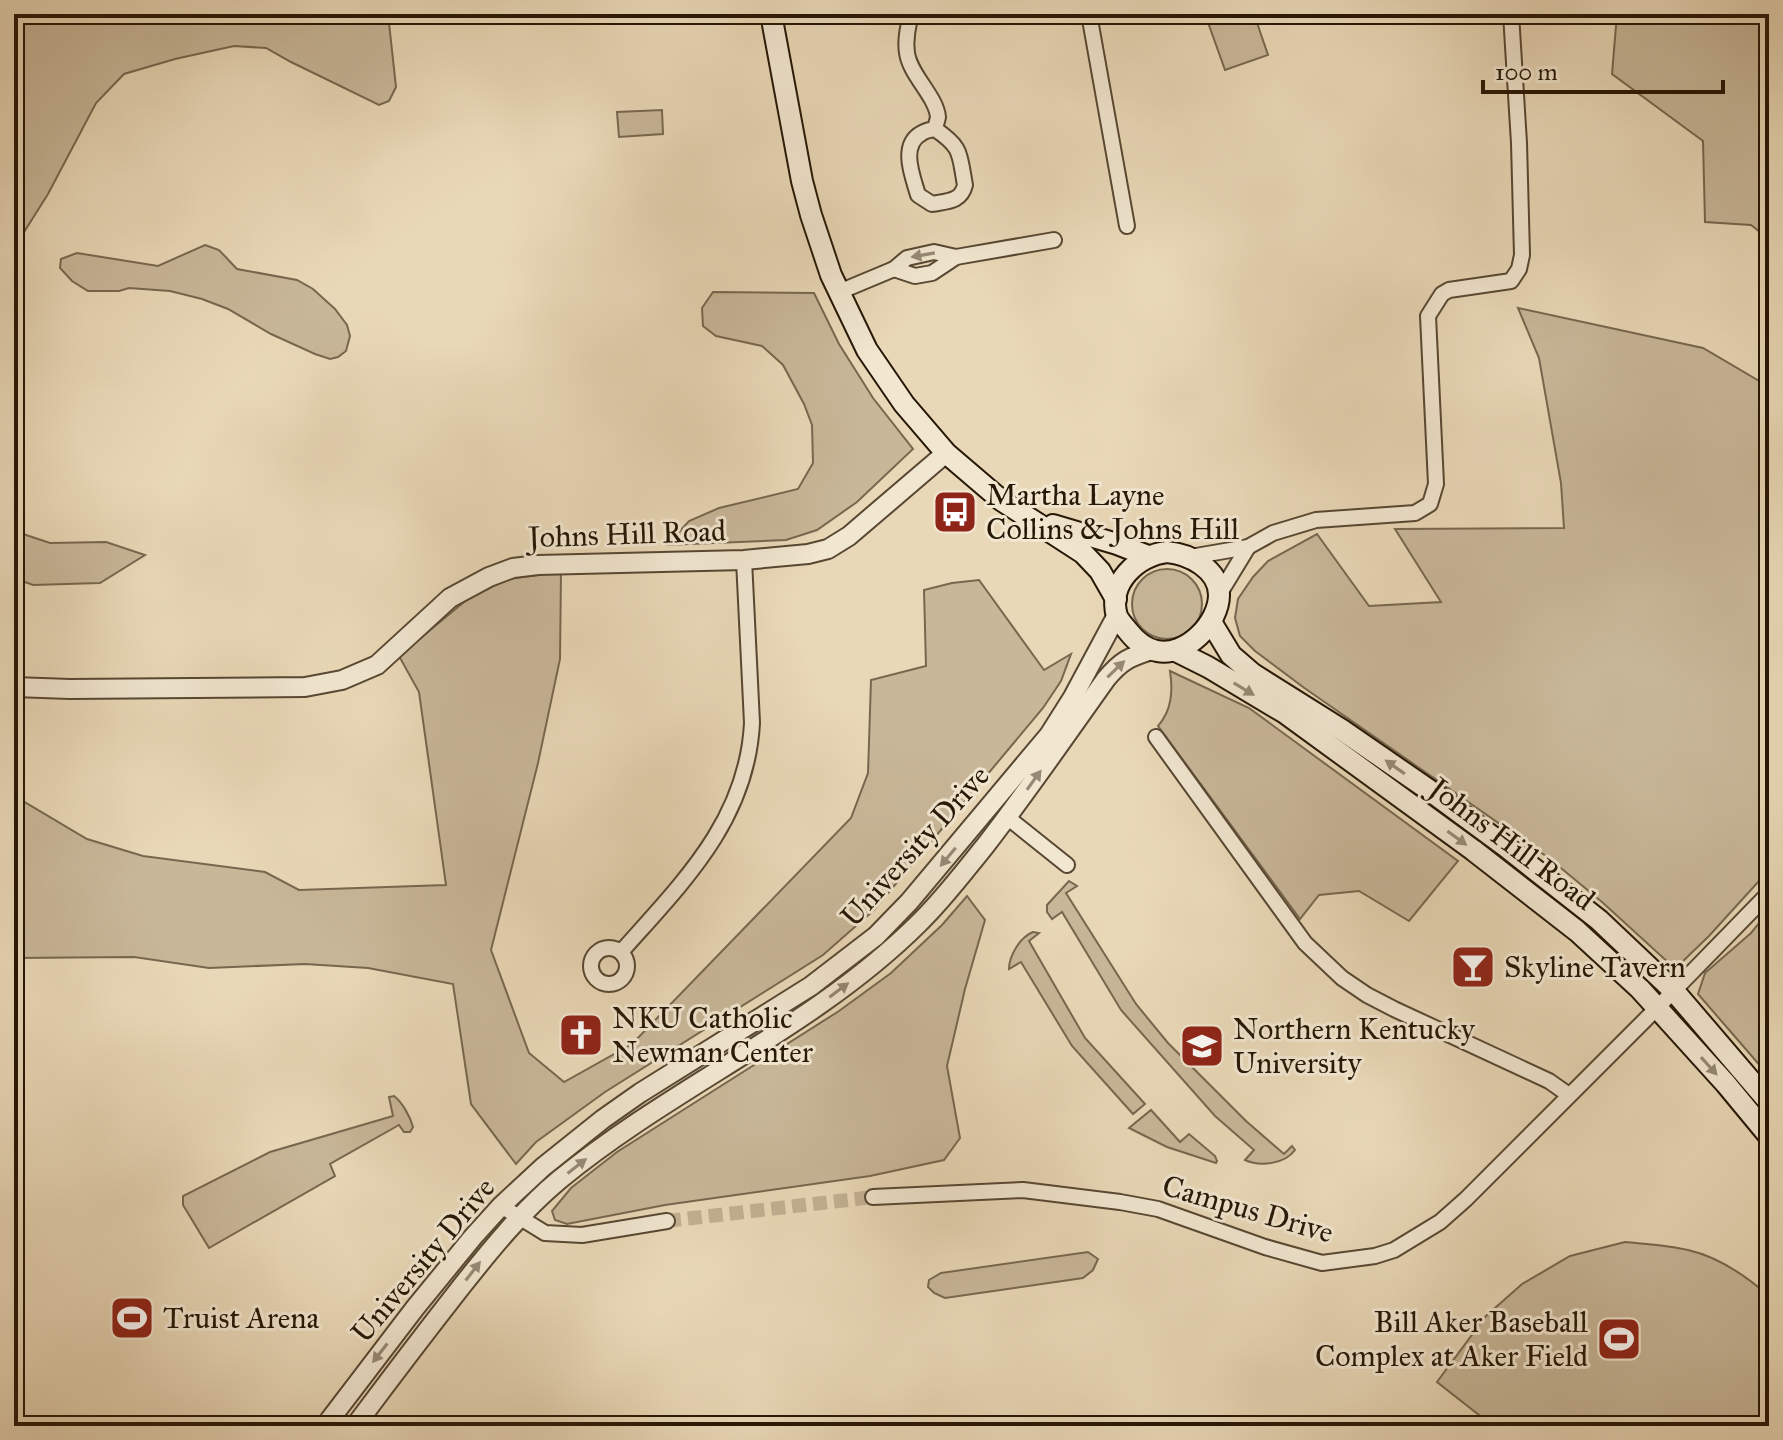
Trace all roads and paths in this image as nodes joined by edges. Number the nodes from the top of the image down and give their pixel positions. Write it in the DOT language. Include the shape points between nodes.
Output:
graph roads {
  1 [pos="771,14"];
  2 [pos="911,14"];
  3 [pos="1089,14"];
  4 [pos="1511,14"];
  5 [pos="935,129"];
  6 [pos="1127,226"];
  7 [pos="1054,240"];
  8 [pos="839,292"];
  9 [pos="946,453"];
  10 [pos="1028,518"];
  11 [pos="1248,547"];
  12 [pos="1148,556"];
  13 [pos="1190,557"];
  14 [pos="744,560"];
  15 [pos="1220,593"];
  16 [pos="1116,607"];
  17 [pos="1211,622"];
  18 [pos="1152,650"];
  19 [pos="1176,651"];
  20 [pos="14,687"];
  21 [pos="1156,737"];
  22 [pos="1007,817"];
  23 [pos="1067,865"];
  24 [pos="1769,893"];
  25 [pos="621,952"];
  26 [pos="1674,991"];
  27 [pos="1657,1008"];
  28 [pos="1569,1095"];
  29 [pos="1769,1102"];
  30 [pos="1769,1136"];
  31 [pos="873,1197"];
  32 [pos="501,1206"];
  33 [pos="519,1218"];
  34 [pos="667,1221"];
  35 [pos="325,1426"];
  36 [pos="355,1426"];
  1 -- 8 [label="main road" via="802,181"];
  2 -- 5 [label="street" via="907,55 938,117"];
  3 -- 6 [label="street"];
  4 -- 11 [label="street" via="1522,255 1511,281 1449,290 1428,316 1436,484 1430,504 1415,513 1316,520"];
  5 -- 5 [label="street" via="921,133 908,159 918,195 932,204 956,199 965,185 958,149"];
  7 -- 8 [label="street" via="956,257 934,252 907,258 894,269"];
  8 -- 9 [label="main road" via="886,379"];
  9 -- 10 [label="main road"];
  9 -- 14 [label="street, Johns Hill Road" via="828,549"];
  10 -- 12 [label="main road"];
  10 -- 16 [label="main road" via="1083,553 1100,571"];
  11 -- 13 [label="street"];
  11 -- 15 [label="street"];
  12 -- 13 [label="main road" via="1167,552"];
  12 -- 16 [label="main road" via="1122,579"];
  13 -- 15 [label="main road" via="1214,578"];
  14 -- 20 [label="street, Johns Hill Road" via="513,568 450,598 377,665 342,680 305,687"];
  14 -- 25 [label="street" via="752,723 751,750 740,786 723,827 696,866"];
  15 -- 17 [label="main road"];
  16 -- 18 [label="main road" via="1132,636"];
  16 -- 32 [label="street, University Drive, one-way" via="1049,735 876,936 811,986 603,1119"];
  17 -- 19 [label="main road"];
  26 -- 17 [label="main road, Johns Hill Road, one-way" via="1599,920 1505,846 1253,674 1231,655"];
  18 -- 19 [label="main road"];
  22 -- 18 [label="street, University Drive, one-way" via="1112,671 1130,656"];
  19 -- 27 [label="main road, Johns Hill Road, one-way" via="1285,713 1473,850 1595,946"];
  21 -- 28 [label="street" via="1305,943 1342,978"];
  22 -- 23 [label="street"];
  33 -- 22 [label="street, University Drive, one-way" via="614,1138 837,993 885,954 946,894"];
  24 -- 26 [label="street, Campus Drive"];
  26 -- 27 [label="street, Campus Drive"];
  26 -- 29 [label="main road, Johns Hill Road"];
  27 -- 28 [label="street, Campus Drive"];
  27 -- 30 [label="main road, Johns Hill Road, one-way"];
  28 -- 31 [label="street, Campus Drive" via="1440,1222 1394,1250 1345,1261 1322,1263 1158,1209 1094,1198 1023,1190"];
  32 -- 33 [label="street"];
  32 -- 35 [label="street, University Drive, one-way"];
  33 -- 34 [label="street" via="545,1233 582,1235"];
  36 -- 33 [label="street, University Drive, one-way"];
}
